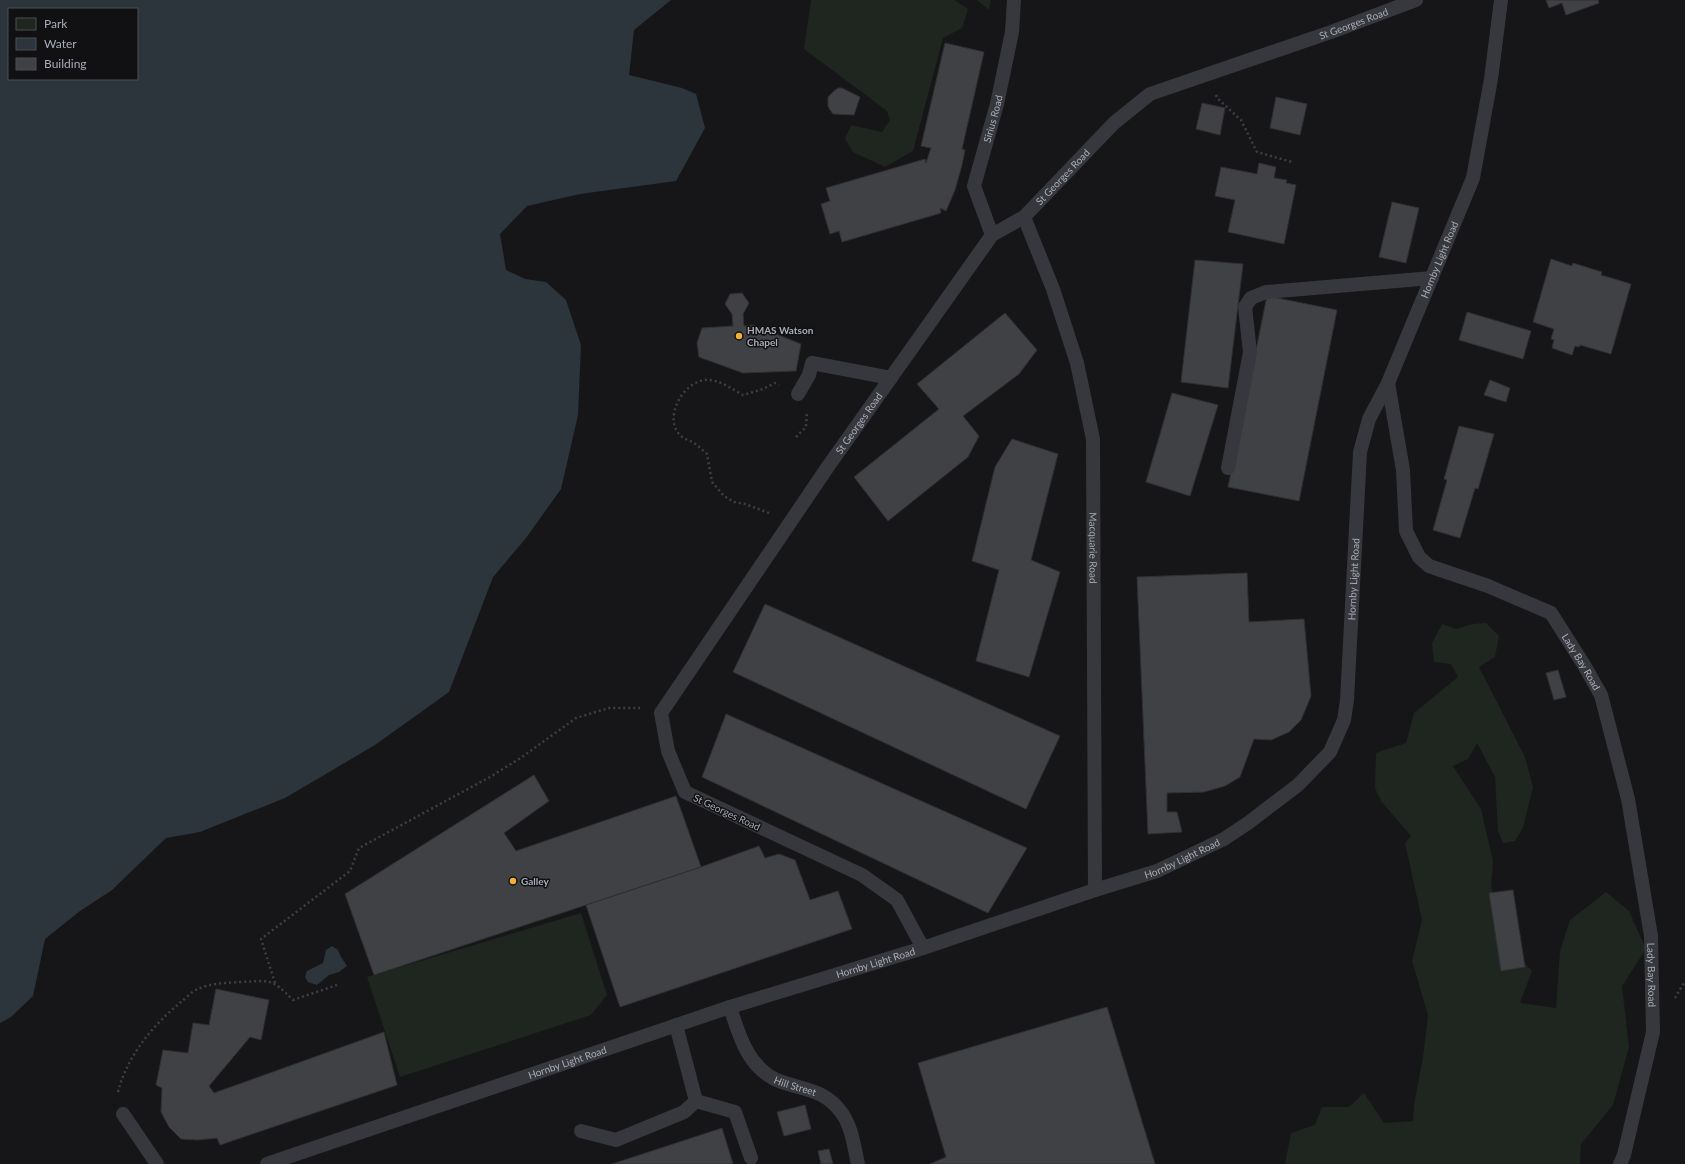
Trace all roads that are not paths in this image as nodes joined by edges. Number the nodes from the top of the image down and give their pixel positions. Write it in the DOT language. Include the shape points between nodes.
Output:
graph roads {
  1 [pos="1014,0"];
  2 [pos="1416,0"];
  3 [pos="1501,0"];
  4 [pos="1024,217"];
  5 [pos="992,235"];
  6 [pos="1432,278"];
  7 [pos="891,378"];
  8 [pos="1388,382"];
  9 [pos="798,394"];
  10 [pos="1228,468"];
  11 [pos="1095,890"];
  12 [pos="923,948"];
  13 [pos="730,1007"];
  14 [pos="676,1025"];
  15 [pos="696,1101"];
  16 [pos="123,1114"];
  17 [pos="581,1131"];
  18 [pos="751,1158"];
  19 [pos="157,1164"];
  20 [pos="267,1164"];
  21 [pos="858,1164"];
  22 [pos="1620,1164"];
  1 -- 5 [label="lane, Sirius Road" via="1012,32 997,104 974,186"];
  2 -- 4 [label="lane, St Georges Road" via="1332,32 1150,94 1114,123"];
  3 -- 6 [label="lane, Hornby Light Road" via="1491,78 1473,178"];
  4 -- 5 [label="lane, St Georges Road"];
  4 -- 11 [label="lane, Macquarie Road" via="1053,289 1077,363 1093,439"];
  5 -- 7 [label="lane, St Georges Road"];
  6 -- 8 [label="lane, Hornby Light Road"];
  6 -- 10 [label="lane" via="1266,292 1251,298 1246,307 1250,352"];
  7 -- 9 [label="lane" via="812,363 809,376"];
  7 -- 12 [label="lane, St Georges Road" via="661,713 668,751 685,792 862,875 897,900"];
  8 -- 11 [label="lane, Hornby Light Road" via="1370,420 1360,452 1348,700 1344,720 1330,752 1298,785 1224,838 1157,871"];
  8 -- 22 [label="lane, Lady Bay Road" via="1403,470 1406,531 1419,557 1429,566 1488,586 1551,613 1601,695 1628,799 1651,936 1653,1032"];
  11 -- 12 [label="lane, Hornby Light Road"];
  12 -- 13 [label="lane, Hornby Light Road"];
  13 -- 14 [label="lane, Hornby Light Road"];
  13 -- 21 [label="lane, Hill Street" via="740,1039 756,1064 768,1075 782,1082 819,1093 842,1112 849,1125"];
  14 -- 15 [label="lane"];
  14 -- 20 [label="lane, Hornby Light Road"];
  15 -- 17 [label="lane" via="684,1112 616,1140"];
  15 -- 18 [label="lane" via="735,1112"];
  16 -- 19 [label="lane"];
}
